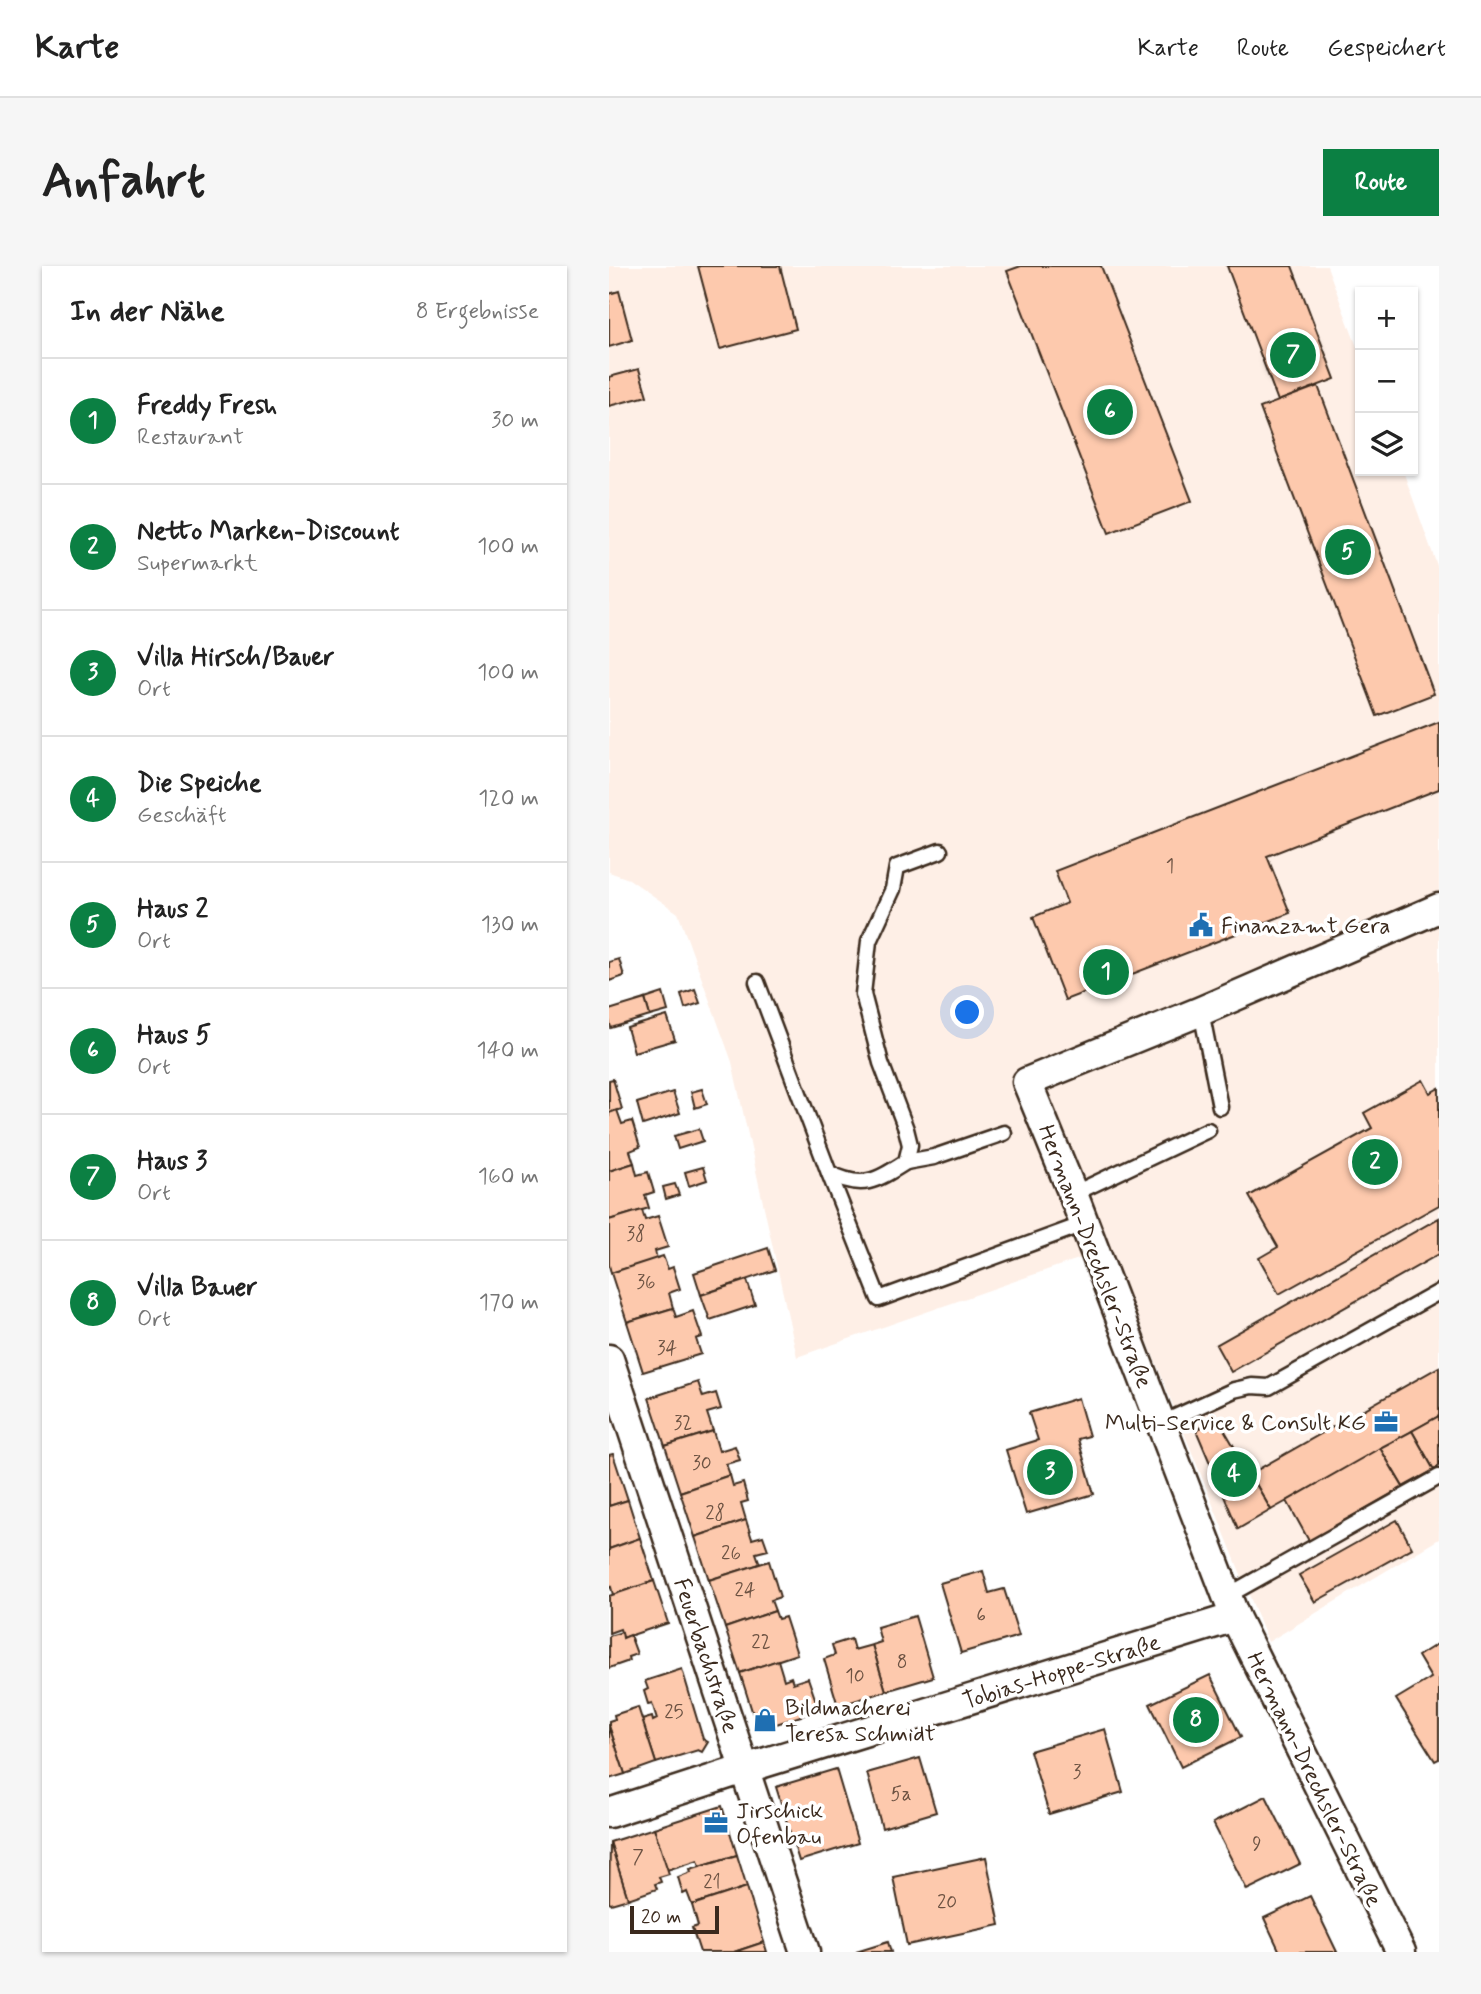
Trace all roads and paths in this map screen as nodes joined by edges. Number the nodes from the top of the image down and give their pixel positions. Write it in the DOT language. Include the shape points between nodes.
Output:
graph roads {
  1 [pos="940,851"];
  2 [pos="1439,908"];
  3 [pos="757,982"];
  4 [pos="1202,1010"];
  5 [pos="1220,1107"];
  6 [pos="1208,1130"];
  7 [pos="1004,1133"];
  8 [pos="906,1162"];
  9 [pos="829,1173"];
  10 [pos="1073,1194"];
  11 [pos="1084,1224"];
  12 [pos="1439,1292"];
  13 [pos="609,1359"];
  14 [pos="1160,1423"];
  15 [pos="1439,1477"];
  16 [pos="1231,1607"];
  17 [pos="744,1769"];
  18 [pos="609,1813"];
  19 [pos="805,1952"];
  20 [pos="1401,1952"];
  1 -- 8 [label="lane" via="897,867 893,889 869,941 863,994 881,1063 907,1129"];
  2 -- 4 [label="street, Hermann-Drechsler-Straße"];
  3 -- 9 [label="lane"];
  4 -- 5 [label="lane"];
  4 -- 10 [label="street, Hermann-Drechsler-Straße" via="1027,1082"];
  6 -- 10 [label="lane"];
  7 -- 8 [label="lane"];
  8 -- 9 [label="lane" via="869,1182 846,1181"];
  9 -- 11 [label="lane" via="879,1299"];
  10 -- 11 [label="street, Hermann-Drechsler-Straße"];
  11 -- 14 [label="street, Hermann-Drechsler-Straße"];
  12 -- 14 [label="lane" via="1269,1387 1234,1390"];
  13 -- 17 [label="street, Feuerbachstraße"];
  14 -- 16 [label="street, Hermann-Drechsler-Straße"];
  15 -- 16 [label="lane"];
  16 -- 17 [label="street, Tobias-Hoppe-Straße"];
  16 -- 20 [label="street, Hermann-Drechsler-Straße"];
  17 -- 18 [label="street, Tobias-Hoppe-Straße"];
  17 -- 19 [label="street, Feuerbachstraße"];
}
